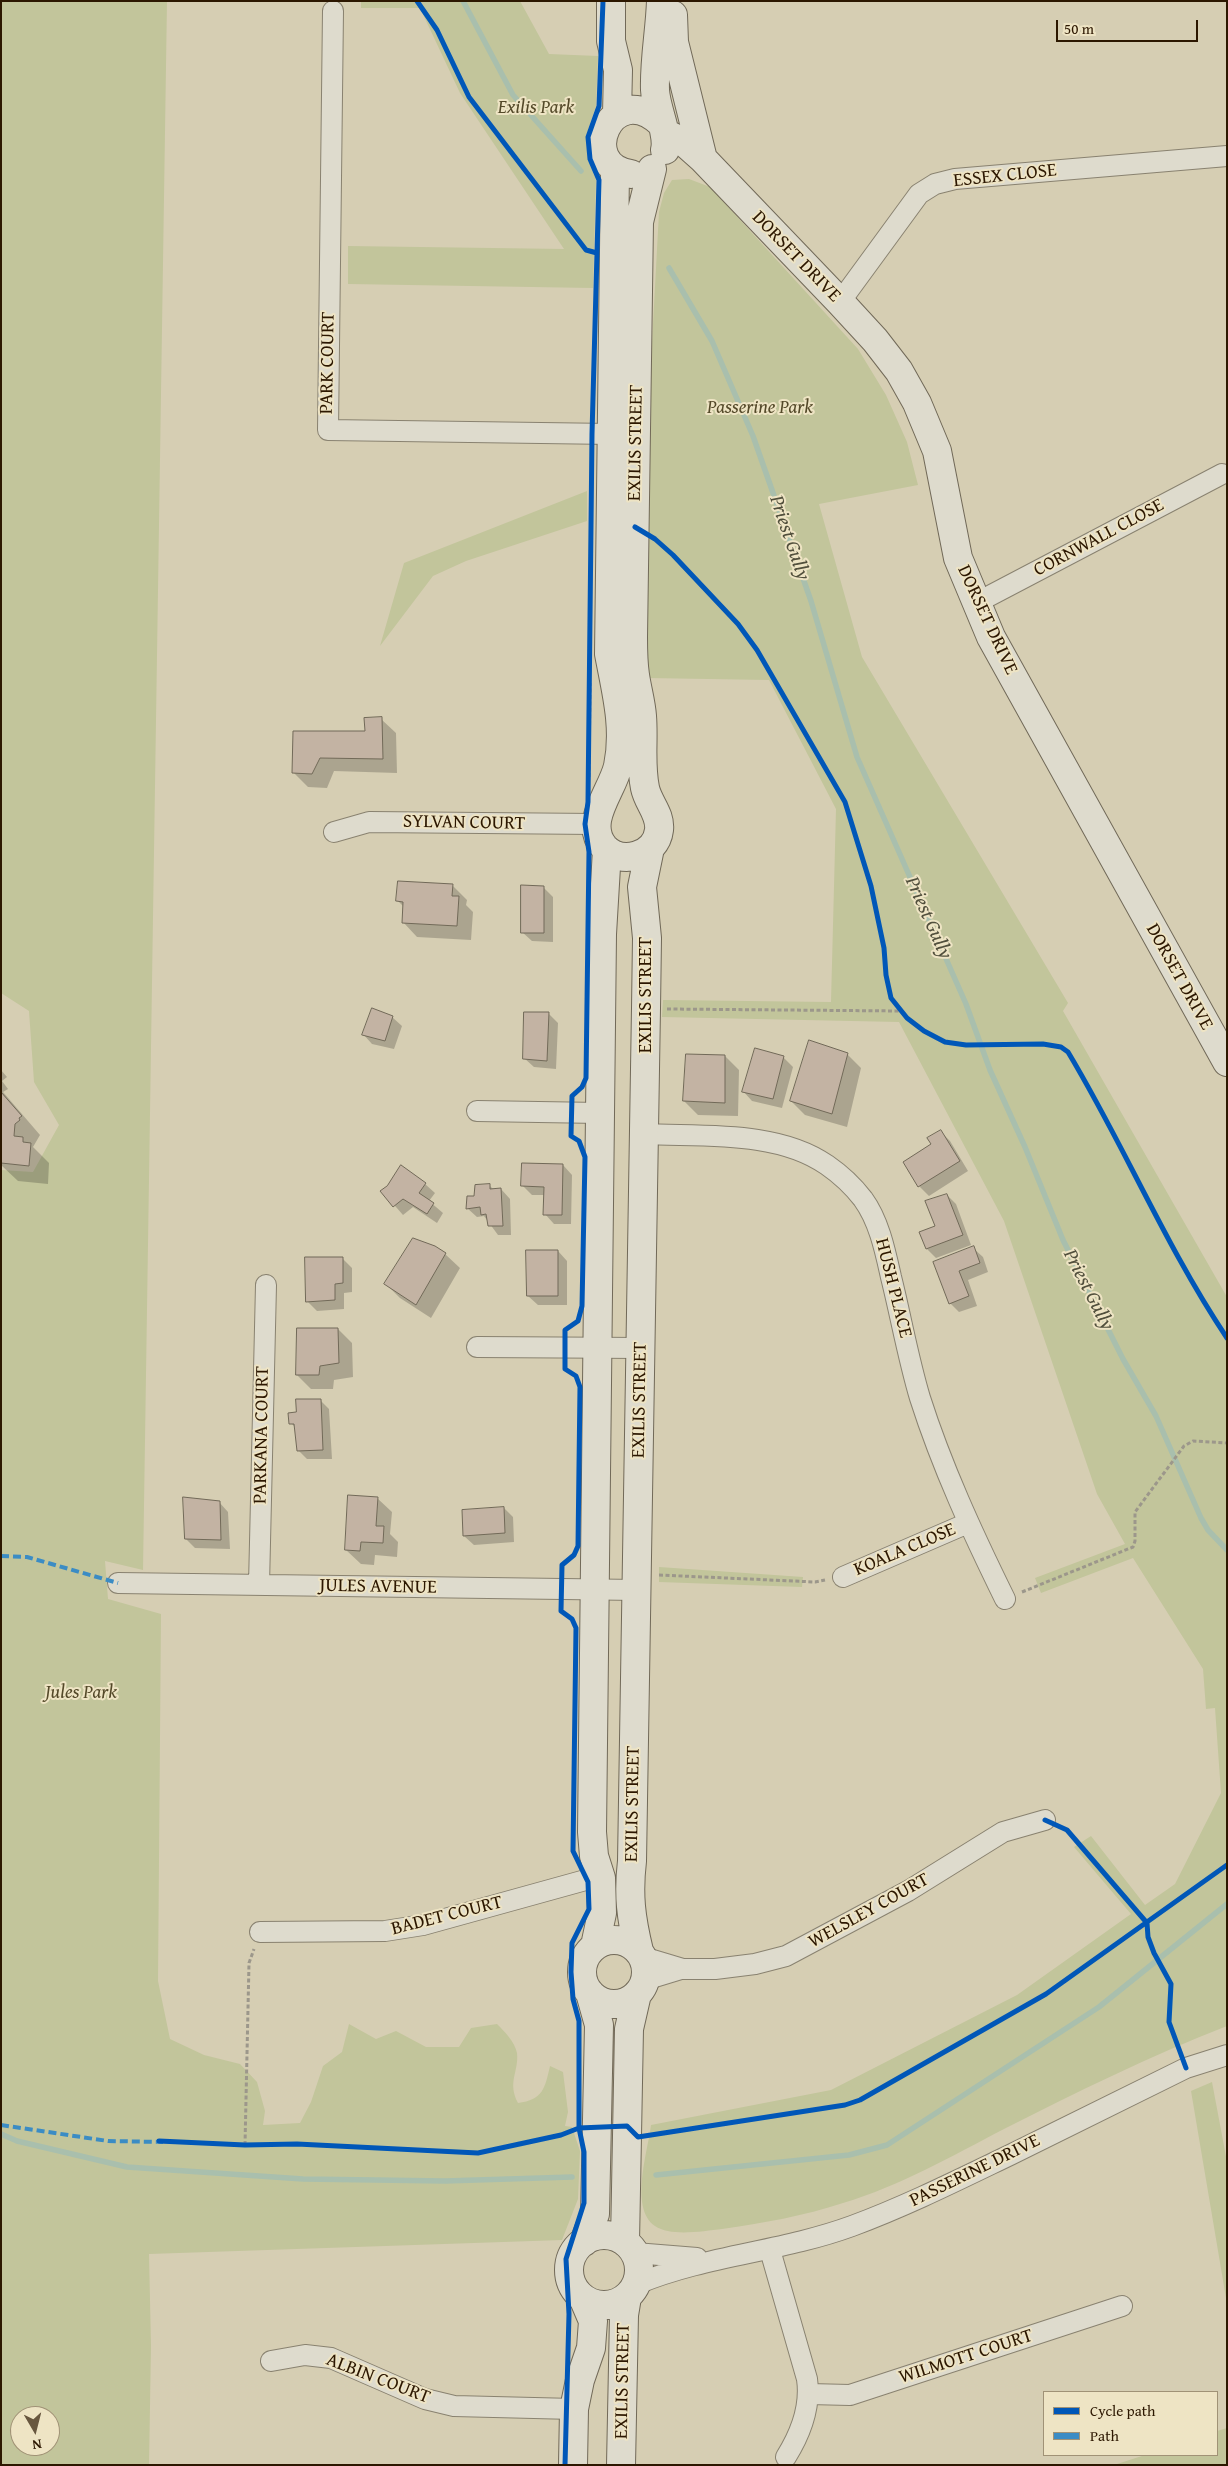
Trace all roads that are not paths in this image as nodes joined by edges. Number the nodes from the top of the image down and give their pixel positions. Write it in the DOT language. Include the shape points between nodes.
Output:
graph roads {
  1 [pos="611,1"];
  2 [pos="661,1"];
  3 [pos="672,1"];
  4 [pos="333,11"];
  5 [pos="617,114"];
  6 [pos="663,128"];
  7 [pos="1227,156"];
  8 [pos="655,166"];
  9 [pos="710,168"];
  10 [pos="615,169"];
  11 [pos="840,302"];
  12 [pos="612,434"];
  13 [pos="1222,474"];
  14 [pos="976,603"];
  15 [pos="653,806"];
  16 [pos="600,814"];
  17 [pos="334,832"];
  18 [pos="650,848"];
  19 [pos="606,850"];
  20 [pos="1227,1062"];
  21 [pos="477,1111"];
  22 [pos="600,1113"];
  23 [pos="644,1134"];
  24 [pos="266,1285"];
  25 [pos="477,1347"];
  26 [pos="598,1348"];
  27 [pos="641,1348"];
  28 [pos="968,1523"];
  29 [pos="843,1577"];
  30 [pos="637,1582"];
  31 [pos="118,1583"];
  32 [pos="259,1585"];
  33 [pos="594,1590"];
  34 [pos="1005,1599"];
  35 [pos="1044,1820"];
  36 [pos="600,1876"];
  37 [pos="260,1932"];
  38 [pos="595,1946"];
  39 [pos="641,1970"];
  40 [pos="590,1993"];
  41 [pos="1227,2055"];
  42 [pos="584,2242"];
  43 [pos="630,2247"];
  44 [pos="770,2250"];
  45 [pos="714,2259"];
  46 [pos="632,2291"];
  47 [pos="584,2300"];
  48 [pos="1122,2306"];
  49 [pos="271,2361"];
  50 [pos="809,2394"];
  51 [pos="574,2408"];
  52 [pos="786,2457"];
  53 [pos="573,2465"];
  54 [pos="621,2465"];
  1 -- 5 [label="street" via="611,41 618,70"];
  2 -- 6 [label="street, EXILIS STREET" via="655,92"];
  3 -- 9 [label="street" via="674,42"];
  4 -- 12 [label="street, PARK COURT" via="328,430"];
  5 -- 6 [label="street" via="641,110 652,115"];
  5 -- 10 [label="street" via="602,135 606,159"];
  6 -- 8 [label="street, EXILIS STREET" via="666,144"];
  6 -- 9 [label="street, DORSET DRIVE"];
  7 -- 11 [label="street, ESSEX CLOSE" via="955,179 935,184 919,194"];
  8 -- 9 [label="street, DORSET DRIVE" via="680,164"];
  8 -- 10 [label="street" via="634,175"];
  8 -- 15 [label="street, EXILIS STREET" via="640,222 633,637 634,673 642,716 643,773 645,789"];
  9 -- 11 [label="street, DORSET DRIVE"];
  10 -- 12 [label="street, EXILIS STREET"];
  11 -- 14 [label="street, DORSET DRIVE" via="899,370 917,403 936,451 958,558"];
  12 -- 16 [label="street, EXILIS STREET" via="609,654 620,707 622,742 618,768"];
  13 -- 14 [label="street, CORNWALL CLOSE"];
  14 -- 20 [label="street, DORSET DRIVE" via="991,637"];
  15 -- 16 [label="street" via="634,794 623,794 613,798"];
  15 -- 18 [label="street, EXILIS STREET" via="659,832"];
  16 -- 17 [label="street, SYLVAN COURT" via="369,822"];
  16 -- 19 [label="street, EXILIS STREET" via="597,834"];
  18 -- 19 [label="street" via="643,854 624,858"];
  18 -- 23 [label="street, EXILIS STREET" via="642,887 647,938"];
  19 -- 22 [label="street, EXILIS STREET"];
  21 -- 22 [label="street"];
  22 -- 26 [label="street, EXILIS STREET"];
  23 -- 27 [label="street, EXILIS STREET"];
  23 -- 28 [label="street, HUSH PLACE" via="760,1140 780,1144 826,1164 863,1199 886,1254 920,1396"];
  24 -- 32 [label="street, PARKANA COURT"];
  25 -- 26 [label="street"];
  26 -- 27 [label="street"];
  26 -- 33 [label="street, EXILIS STREET"];
  27 -- 30 [label="street, EXILIS STREET"];
  28 -- 29 [label="street, KOALA CLOSE"];
  28 -- 34 [label="street, HUSH PLACE"];
  30 -- 33 [label="street, JULES AVENUE"];
  30 -- 39 [label="street, EXILIS STREET" via="629,1888"];
  31 -- 32 [label="street, JULES AVENUE"];
  32 -- 33 [label="street, JULES AVENUE"];
  33 -- 36 [label="street, EXILIS STREET" via="592,1832"];
  35 -- 39 [label="street, WELSLEY COURT" via="1003,1832 908,1891 786,1956 715,1969"];
  36 -- 37 [label="street, BADET COURT" via="423,1925 385,1931"];
  36 -- 38 [label="street, EXILIS STREET" via="602,1913"];
  38 -- 39 [label="street" via="603,1941 623,1940"];
  38 -- 40 [label="street, EXILIS STREET" via="587,1954 582,1974"];
  39 -- 40 [label="street" via="629,2000 608,2003"];
  39 -- 43 [label="street, EXILIS STREET" via="629,2029"];
  40 -- 42 [label="street, EXILIS STREET" via="599,2025 596,2214"];
  41 -- 44 [label="street, PASSERINE DRIVE" via="1186,2068 922,2198 850,2227"];
  42 -- 43 [label="street" via="602,2235 614,2237"];
  42 -- 47 [label="street, EXILIS STREET" via="571,2258 569,2270 570,2282"];
  43 -- 45 [label="street, PASSERINE DRIVE"];
  43 -- 46 [label="street, EXILIS STREET" via="639,2272"];
  44 -- 45 [label="street, PASSERINE DRIVE"];
  44 -- 50 [label="street" via="808,2379"];
  45 -- 46 [label="street, PASSERINE DRIVE" via="670,2270"];
  46 -- 47 [label="street, EXILIS STREET" via="608,2306"];
  46 -- 54 [label="street, EXILIS STREET" via="624,2315"];
  47 -- 51 [label="street, EXILIS STREET" via="593,2321 591,2348"];
  48 -- 50 [label="street, WILMOTT COURT" via="850,2395"];
  49 -- 51 [label="street, ALBIN COURT" via="305,2355 331,2358 425,2399 454,2406"];
  50 -- 52 [label="street" via="797,2439"];
  51 -- 53 [label="street, EXILIS STREET"];
}
